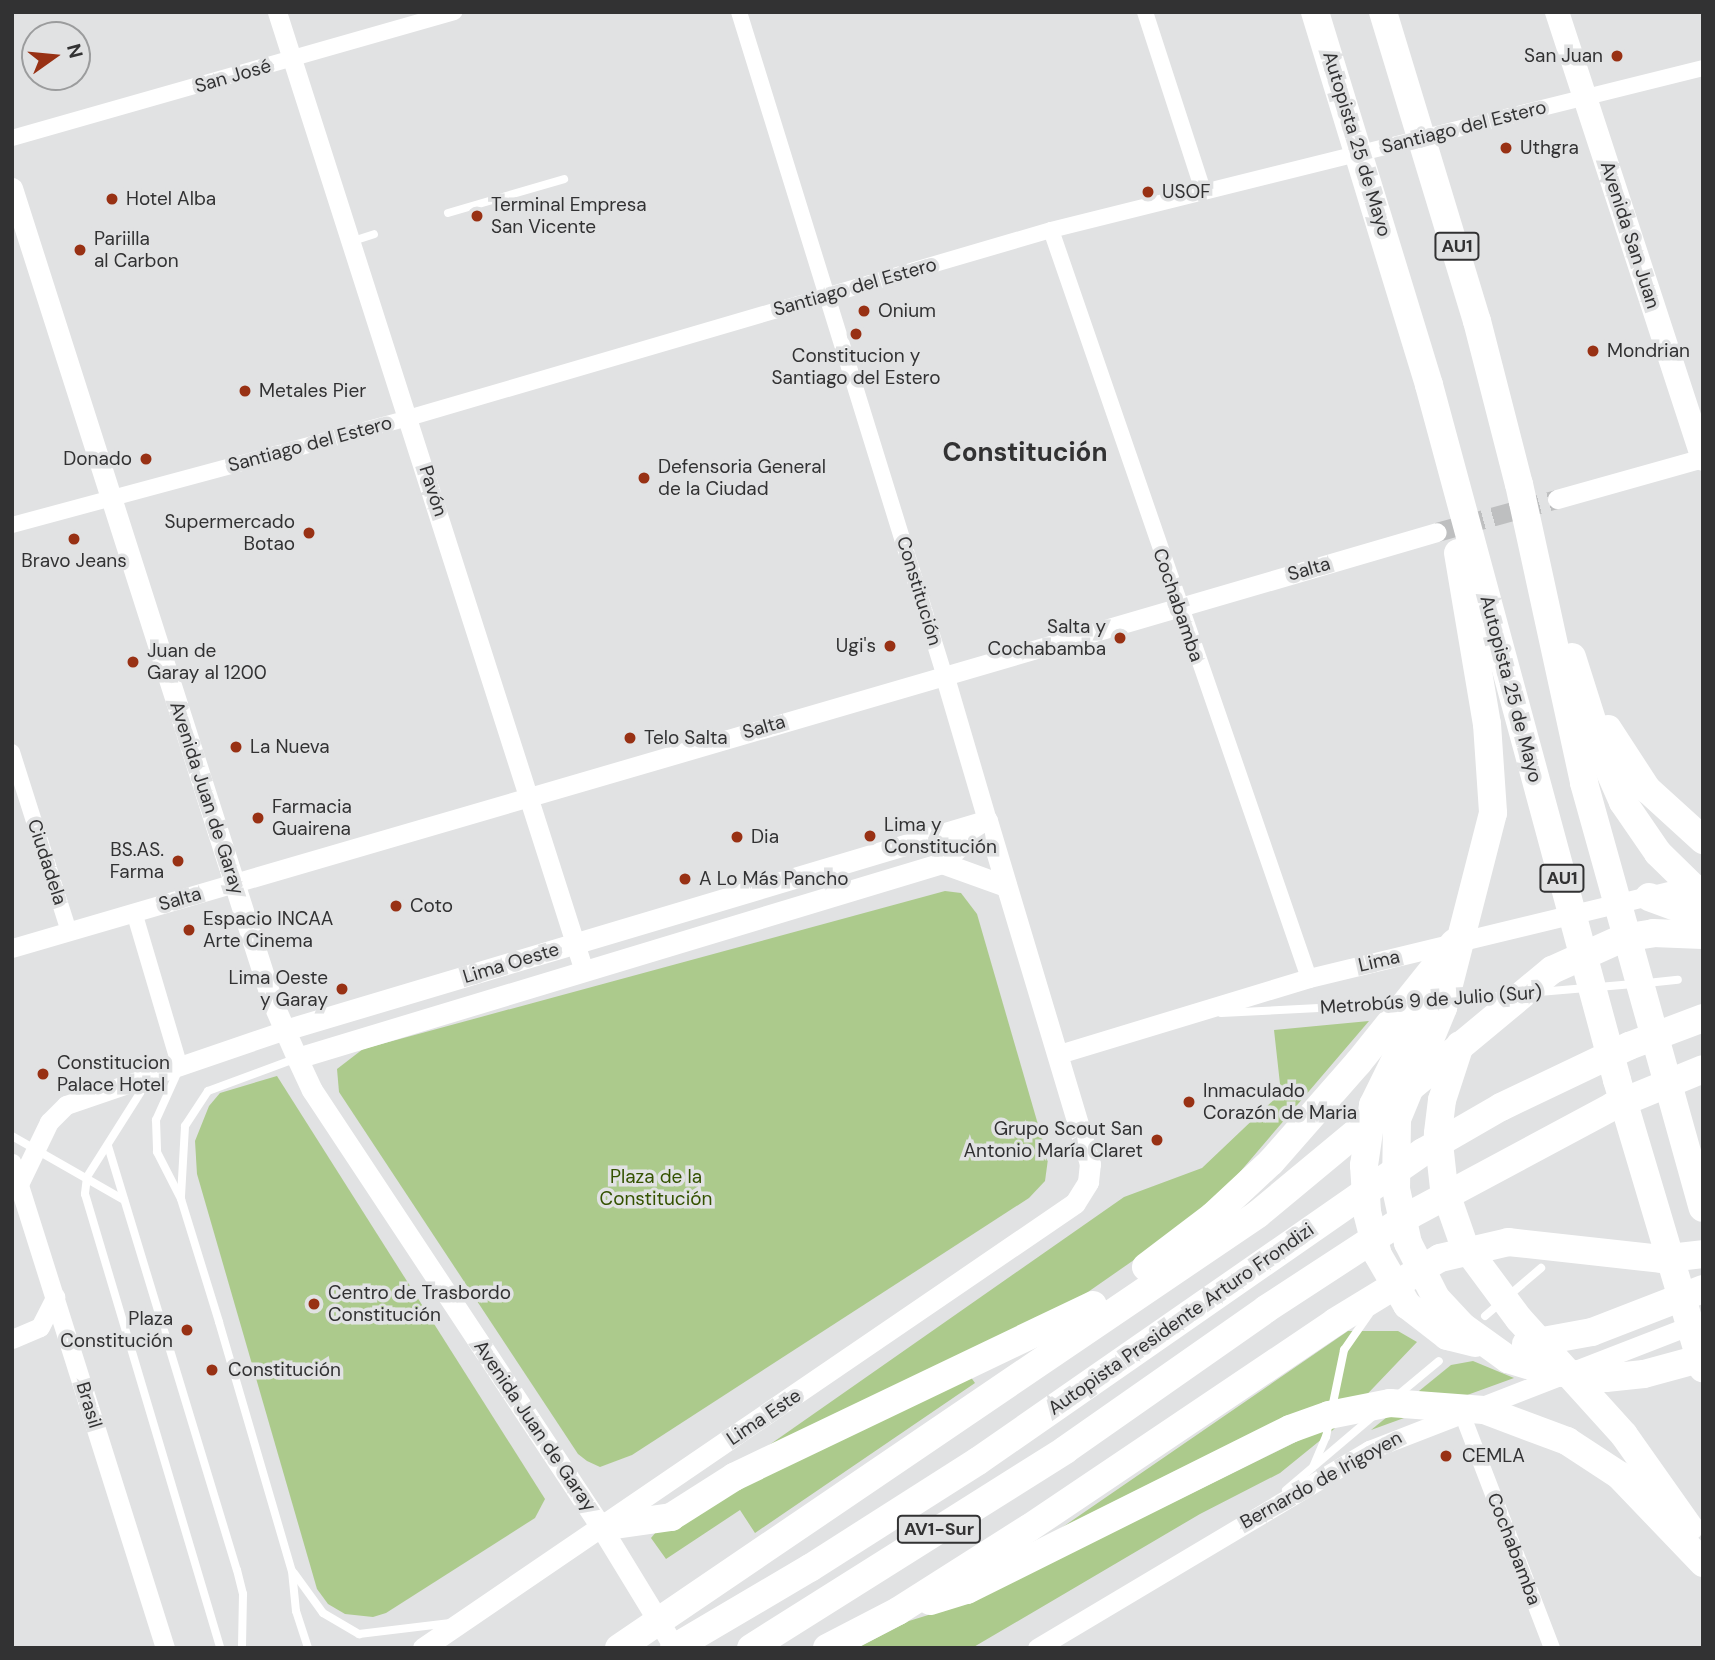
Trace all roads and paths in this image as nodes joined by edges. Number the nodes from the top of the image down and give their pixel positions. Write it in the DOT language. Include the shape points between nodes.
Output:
graph roads {
  1 [pos="277,12"];
  2 [pos="454,12"];
  3 [pos="739,12"];
  4 [pos="1145,12"];
  5 [pos="1315,12"];
  6 [pos="1383,12"];
  7 [pos="1557,12"];
  8 [pos="292,59"];
  9 [pos="1703,68"];
  10 [pos="1584,97"];
  11 [pos="12,138"];
  12 [pos="564,179"];
  13 [pos="12,188"];
  14 [pos="1203,191"];
  15 [pos="448,213"];
  16 [pos="1051,230"];
  17 [pos="374,234"];
  18 [pos="353,241"];
  19 [pos="829,295"];
  20 [pos="1429,385"];
  21 [pos="410,417"];
  22 [pos="1703,459"];
  23 [pos="1519,484"];
  24 [pos="112,498"];
  25 [pos="1557,499"];
  26 [pos="12,525"];
  27 [pos="1437,532"];
  28 [pos="1178,606"];
  29 [pos="1572,656"];
  30 [pos="944,674"];
  31 [pos="12,751"];
  32 [pos="530,796"];
  33 [pos="987,820"];
  34 [pos="1703,840"];
  35 [pos="942,863"];
  36 [pos="1703,883"];
  37 [pos="234,884"];
  38 [pos="1006,886"];
  39 [pos="1649,897"];
  40 [pos="1703,897"];
  41 [pos="134,912"];
  42 [pos="1468,913"];
  43 [pos="1703,917"];
  44 [pos="69,932"];
  45 [pos="1703,935"];
  46 [pos="1454,943"];
  47 [pos="575,944"];
  48 [pos="12,948"];
  49 [pos="584,971"];
  50 [pos="1309,978"];
  51 [pos="1678,980"];
  52 [pos="1183,1016"];
  53 [pos="1703,1018"];
  54 [pos="285,1030"];
  55 [pos="1059,1054"];
  56 [pos="297,1058"];
  57 [pos="180,1067"];
  58 [pos="1703,1069"];
  59 [pos="151,1076"];
  60 [pos="12,1136"];
  61 [pos="108,1146"];
  62 [pos="33,1150"];
  63 [pos="12,1163"];
  64 [pos="1089,1172"];
  65 [pos="87,1177"];
  66 [pos="20,1182"];
  67 [pos="181,1199"];
  68 [pos="124,1200"];
  69 [pos="1703,1208"];
  70 [pos="1703,1254"];
  71 [pos="1541,1268"];
  72 [pos="1398,1281"];
  73 [pos="1703,1289"];
  74 [pos="55,1297"];
  75 [pos="1093,1305"];
  76 [pos="1485,1316"];
  77 [pos="1703,1320"];
  78 [pos="12,1339"];
  79 [pos="1443,1349"];
  80 [pos="1703,1358"];
  81 [pos="1703,1368"];
  82 [pos="1461,1411"];
  83 [pos="1311,1470"];
  84 [pos="1245,1522"];
  85 [pos="793,1525"];
  86 [pos="601,1527"];
  87 [pos="1703,1550"];
  88 [pos="1703,1563"];
  89 [pos="292,1571"];
  90 [pos="898,1611"];
  91 [pos="464,1621"];
  92 [pos="831,1645"];
  93 [pos="165,1648"];
  94 [pos="220,1648"];
  95 [pos="242,1648"];
  96 [pos="308,1648"];
  97 [pos="423,1648"];
  98 [pos="618,1648"];
  99 [pos="675,1648"];
  100 [pos="751,1648"];
  101 [pos="1037,1648"];
  102 [pos="1552,1648"];
  1 -- 8 [label="street, Pavón"];
  2 -- 8 [label="street, San José"];
  3 -- 19 [label="street, Constitución"];
  4 -- 14 [label="street"];
  5 -- 20 [label="highway, Autopista 25 de Mayo / AU1"];
  6 -- 23 [label="highway, AU1" via="1451,225"];
  7 -- 10 [label="main road, Avenida San Juan"];
  8 -- 11 [label="street, San José"];
  8 -- 18 [label="street, Pavón"];
  9 -- 10 [label="street, Santiago del Estero"];
  10 -- 14 [label="street, Santiago del Estero"];
  10 -- 22 [label="main road, Avenida San Juan"];
  12 -- 15 [label="lane"];
  13 -- 24 [label="main road, Avenida Juan de Garay"];
  14 -- 16 [label="street, Santiago del Estero"];
  16 -- 19 [label="street, Santiago del Estero"];
  16 -- 28 [label="street, Cochabamba"];
  17 -- 18 [label="lane"];
  18 -- 21 [label="street, Pavón"];
  19 -- 21 [label="street, Santiago del Estero"];
  19 -- 30 [label="street, Constitución"];
  20 -- 42 [label="highway" via="1492,767 1489,835"];
  20 -- 81 [label="highway, Autopista 25 de Mayo / AU1" via="1617,1080"];
  21 -- 24 [label="street, Santiago del Estero"];
  21 -- 32 [label="street, Pavón"];
  22 -- 25 [label="street"];
  23 -- 29 [label="highway"];
  23 -- 69 [label="highway, AU1" via="1584,783"];
  24 -- 26 [label="street, Santiago del Estero"];
  24 -- 37 [label="main road, Avenida Juan de Garay"];
  27 -- 28 [label="street, Salta"];
  28 -- 30 [label="street, Salta"];
  28 -- 50 [label="street, Cochabamba"];
  29 -- 34 [label="highway" via="1633,772"];
  29 -- 40 [label="highway" via="1623,802 1658,853"];
  30 -- 32 [label="street, Salta"];
  30 -- 33 [label="street, Constitución"];
  31 -- 44 [label="street, Ciudadela"];
  32 -- 37 [label="street, Salta"];
  32 -- 47 [label="street, Pavón"];
  33 -- 35 [label="main road, Lima Oeste"];
  33 -- 38 [label="main road, Constitución"];
  33 -- 47 [label="main road, Lima Oeste"];
  35 -- 38 [label="main road"];
  35 -- 49 [label="main road, Lima Oeste"];
  36 -- 39 [label="street, Lima"];
  37 -- 41 [label="street, Salta"];
  37 -- 54 [label="main road, Avenida Juan de Garay"];
  38 -- 55 [label="main road, Constitución"];
  39 -- 43 [label="highway"];
  39 -- 50 [label="street, Lima"];
  41 -- 44 [label="street, Salta"];
  41 -- 57 [label="street"];
  42 -- 46 [label="highway"];
  42 -- 80 [label="highway" via="1443,1008 1405,1093 1394,1136 1398,1207 1421,1274 1436,1298 1468,1331 1508,1359 1534,1368 1606,1378 1644,1374"];
  43 -- 87 [label="highway" via="1663,914 1592,931 1562,946 1506,991 1459,1047 1442,1100 1440,1167 1452,1217 1484,1277 1641,1456"];
  44 -- 48 [label="street, Salta"];
  45 -- 85 [label="highway" via="1653,933 1623,938 1552,970 1258,1214"];
  46 -- 75 [label="highway" via="1271,1161 1213,1216"];
  46 -- 79 [label="highway" via="1380,1086 1364,1166 1367,1212 1384,1270"];
  47 -- 49 [label="street, Pavón"];
  47 -- 54 [label="main road, Lima Oeste"];
  49 -- 56 [label="main road, Lima Oeste"];
  50 -- 52 [label="street, Lima"];
  51 -- 52 [label="lane, Metrobús 9 de Julio (Sur)" via="1452,1001"];
  52 -- 55 [label="street, Lima"];
  53 -- 99 [label="highway, Autopista Presidente Arturo Frondizi / AV1-Sur" via="1629,1046 1514,1101 1423,1152 1058,1407 810,1569"];
  54 -- 56 [label="main road, Avenida Juan de Garay"];
  54 -- 57 [label="street, Lima Oeste"];
  55 -- 64 [label="main road, Constitución"];
  56 -- 67 [label="lane" via="208,1091 184,1126"];
  56 -- 86 [label="main road, Avenida Juan de Garay" via="312,1090"];
  57 -- 59 [label="street, Lima Oeste"];
  57 -- 67 [label="lane" via="156,1120 156,1138 157,1152"];
  58 -- 100 [label="highway, Autopista Presidente Arturo Frondizi / AV1-Sur" via="1613,1106 1410,1215 1266,1308 1065,1450"];
  59 -- 61 [label="lane"];
  59 -- 62 [label="street, Lima Oeste" via="66,1105 49,1122"];
  60 -- 62 [label="lane"];
  61 -- 65 [label="lane"];
  61 -- 68 [label="lane"];
  62 -- 65 [label="lane"];
  62 -- 66 [label="street, Lima Oeste"];
  63 -- 66 [label="street, Brasil"];
  64 -- 86 [label="main road, Lima Este" via="1083,1191 1065,1214"];
  65 -- 68 [label="lane"];
  65 -- 94 [label="lane" via="88,1208"];
  66 -- 74 [label="street, Brasil"];
  67 -- 89 [label="lane"];
  68 -- 95 [label="lane" via="237,1570 243,1594"];
  70 -- 72 [label="highway" via="1661,1259 1493,1243 1440,1258"];
  71 -- 76 [label="lane"];
  72 -- 83 [label="lane" via="1344,1350 1326,1437"];
  72 -- 90 [label="highway"];
  73 -- 79 [label="highway" via="1614,1325 1552,1342"];
  74 -- 78 [label="street" via="40,1327"];
  74 -- 93 [label="street, Brasil"];
  75 -- 85 [label="highway"];
  75 -- 86 [label="highway" via="734,1478 671,1517"];
  77 -- 82 [label="street, Bernardo de Irigoyen"];
  79 -- 83 [label="lane"];
  82 -- 84 [label="street, Bernardo de Irigoyen" via="1369,1450"];
  82 -- 102 [label="street, Cochabamba"];
  83 -- 84 [label="lane"];
  84 -- 101 [label="street, Bernardo de Irigoyen"];
  85 -- 98 [label="highway"];
  86 -- 91 [label="main road, Lima Este"];
  86 -- 99 [label="main road, Avenida Juan de Garay"];
  88 -- 90 [label="highway" via="1619,1475 1567,1441 1504,1415 1461,1405 1391,1403 1329,1415 1290,1429 967,1590"];
  89 -- 91 [label="lane" via="323,1613 359,1634"];
  89 -- 96 [label="lane" via="296,1611"];
  90 -- 92 [label="highway"];
  91 -- 97 [label="main road, Lima Este"];
}
